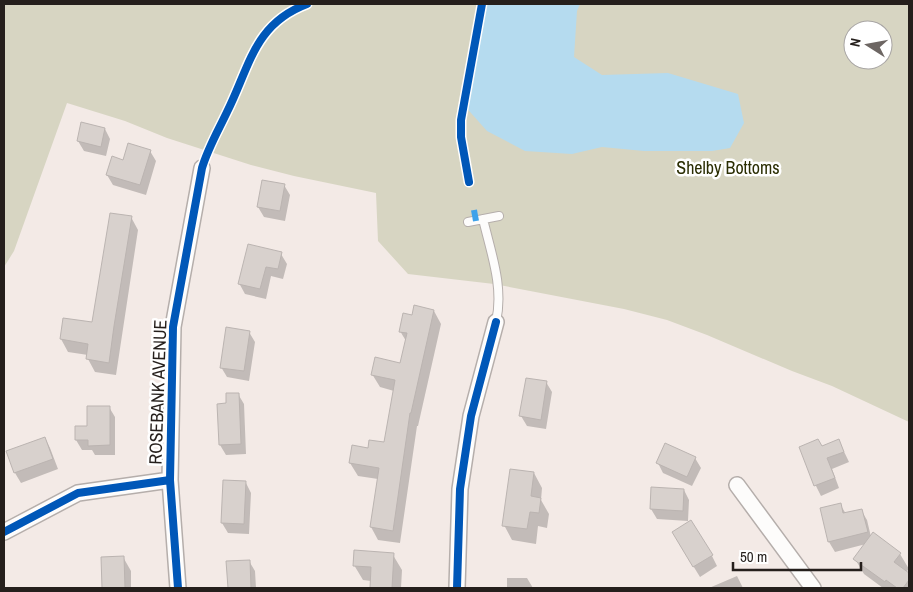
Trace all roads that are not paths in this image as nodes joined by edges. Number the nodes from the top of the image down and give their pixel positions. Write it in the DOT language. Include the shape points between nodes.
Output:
graph roads {
  1 [pos="202,168"];
  2 [pos="499,216"];
  3 [pos="483,219"];
  4 [pos="468,222"];
  5 [pos="496,322"];
  6 [pos="170,480"];
  7 [pos="737,485"];
  8 [pos="4,532"];
  9 [pos="178,588"];
  10 [pos="457,588"];
  11 [pos="813,588"];
  1 -- 6 [label="street, ROSEBANK AVENUE" via="173,327"];
  2 -- 3 [label="lane"];
  3 -- 4 [label="lane"];
  3 -- 5 [label="lane" via="499,286"];
  5 -- 10 [label="street" via="471,416 460,489"];
  6 -- 8 [label="street" via="78,493"];
  6 -- 9 [label="street, ROSEBANK AVENUE"];
  7 -- 11 [label="street"];
}
